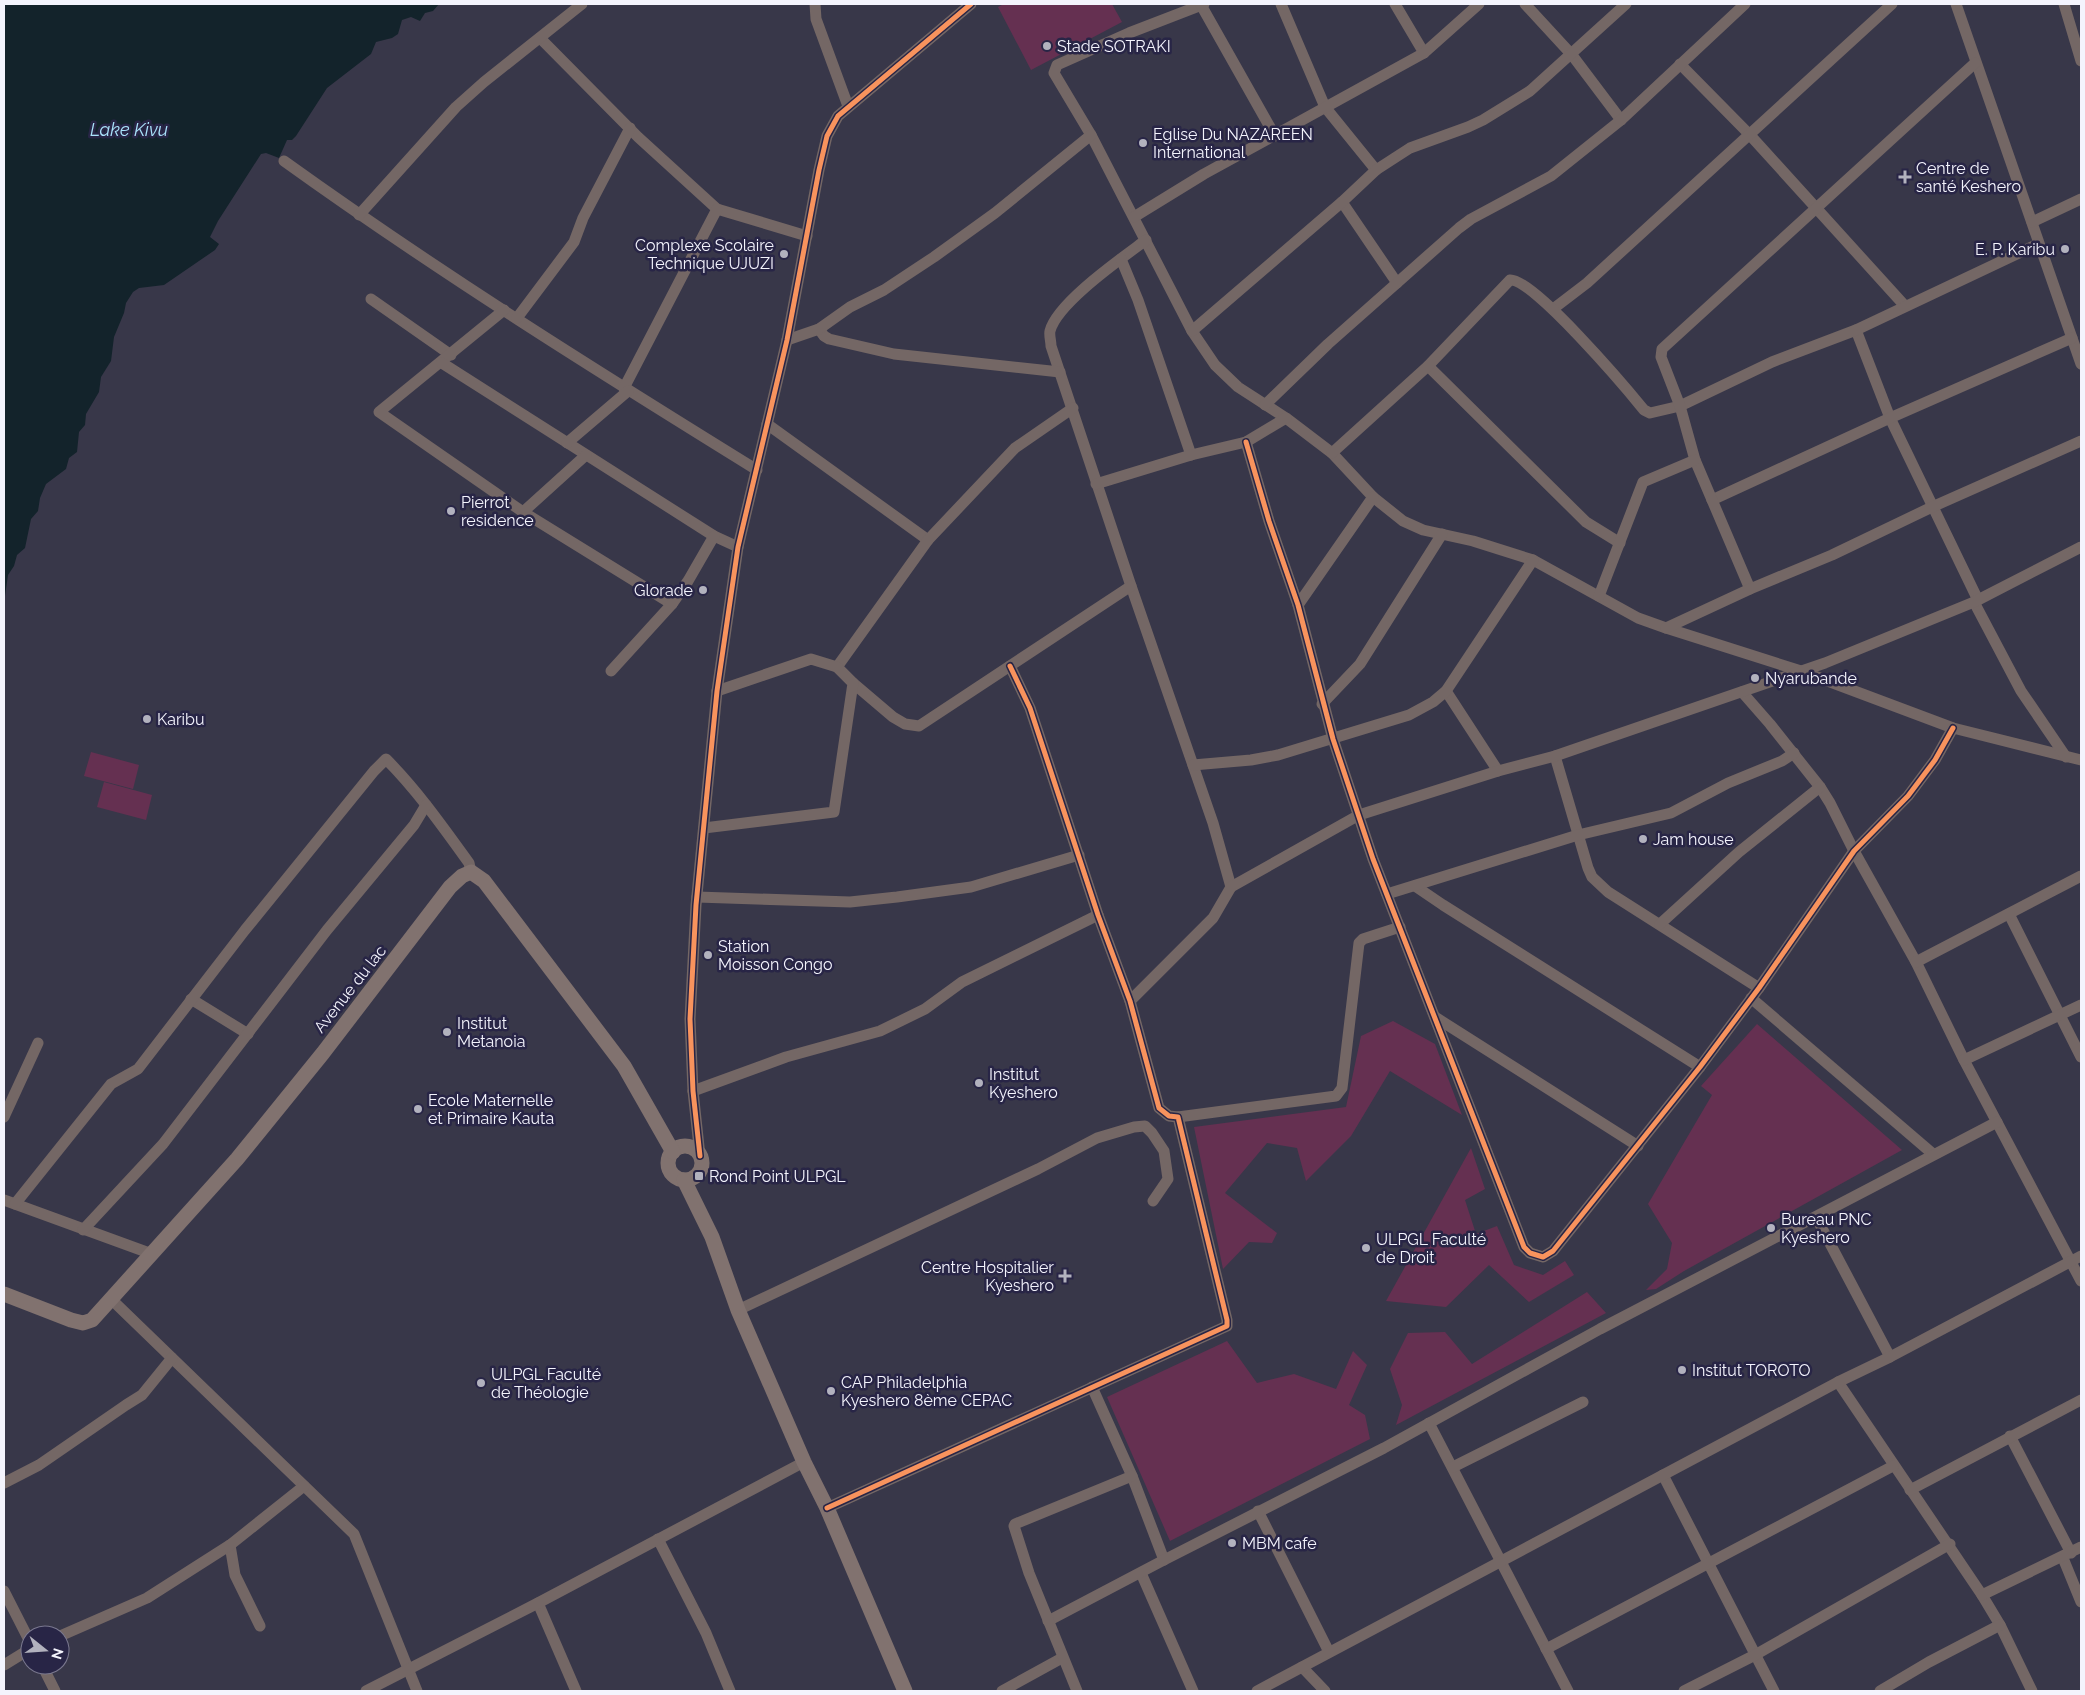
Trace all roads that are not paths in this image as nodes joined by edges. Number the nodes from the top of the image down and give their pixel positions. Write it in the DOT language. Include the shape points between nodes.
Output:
graph roads {
  1 [pos="582,4"];
  2 [pos="815,4"];
  3 [pos="971,4"];
  4 [pos="1202,4"];
  5 [pos="1281,4"];
  6 [pos="1395,4"];
  7 [pos="1479,4"];
  8 [pos="1525,4"];
  9 [pos="1626,4"];
  10 [pos="1745,4"];
  11 [pos="1892,4"];
  12 [pos="1956,4"];
  13 [pos="2064,4"];
  14 [pos="540,38"];
  15 [pos="1424,53"];
  16 [pos="1572,55"];
  17 [pos="2081,61"];
  18 [pos="1975,62"];
  19 [pos="1680,64"];
  20 [pos="848,106"];
  21 [pos="1325,107"];
  22 [pos="1622,120"];
  23 [pos="630,128"];
  24 [pos="1749,134"];
  25 [pos="1091,135"];
  26 [pos="1275,136"];
  27 [pos="284,161"];
  28 [pos="1376,170"];
  29 [pos="2081,199"];
  30 [pos="1342,202"];
  31 [pos="1817,206"];
  32 [pos="717,209"];
  33 [pos="359,215"];
  34 [pos="1134,217"];
  35 [pos="2032,222"];
  36 [pos="806,236"];
  37 [pos="1146,240"];
  38 [pos="2038,244"];
  39 [pos="1121,259"];
  40 [pos="1397,283"];
  41 [pos="372,299"];
  42 [pos="1906,306"];
  43 [pos="1553,309"];
  44 [pos="504,310"];
  45 [pos="517,318"];
  46 [pos="819,329"];
  47 [pos="1856,330"];
  48 [pos="1192,331"];
  49 [pos="2072,338"];
  50 [pos="787,340"];
  51 [pos="451,355"];
  52 [pos="442,362"];
  53 [pos="2081,364"];
  54 [pos="1428,366"];
  55 [pos="1060,372"];
  56 [pos="626,389"];
  57 [pos="1265,406"];
  58 [pos="1680,406"];
  59 [pos="1073,408"];
  60 [pos="1286,418"];
  61 [pos="1890,418"];
  62 [pos="768,424"];
  63 [pos="2081,441"];
  64 [pos="1246,442"];
  65 [pos="567,443"];
  66 [pos="1332,453"];
  67 [pos="586,455"];
  68 [pos="1191,455"];
  69 [pos="1695,460"];
  70 [pos="757,470"];
  71 [pos="1096,484"];
  72 [pos="1373,497"];
  73 [pos="1712,500"];
  74 [pos="1932,507"];
  75 [pos="523,512"];
  76 [pos="1442,534"];
  77 [pos="714,536"];
  78 [pos="928,540"];
  79 [pos="1620,543"];
  80 [pos="738,547"];
  81 [pos="2081,547"];
  82 [pos="1533,560"];
  83 [pos="1131,586"];
  84 [pos="1750,589"];
  85 [pos="1599,596"];
  86 [pos="1976,601"];
  87 [pos="672,604"];
  88 [pos="1298,605"];
  89 [pos="1666,628"];
  90 [pos="837,666"];
  91 [pos="1010,666"];
  92 [pos="611,671"];
  93 [pos="1801,671"];
  94 [pos="854,683"];
  95 [pos="717,691"];
  96 [pos="1446,691"];
  97 [pos="1742,692"];
  98 [pos="1322,704"];
  99 [pos="1953,728"];
  100 [pos="1333,739"];
  101 [pos="1794,754"];
  102 [pos="1555,756"];
  103 [pos="2066,757"];
  104 [pos="2081,760"];
  105 [pos="1193,765"];
  106 [pos="1498,771"];
  107 [pos="1820,787"];
  108 [pos="426,805"];
  109 [pos="1358,815"];
  110 [pos="704,828"];
  111 [pos="1578,835"];
  112 [pos="1854,851"];
  113 [pos="1078,855"];
  114 [pos="471,872"];
  115 [pos="2081,876"];
  116 [pos="1415,886"];
  117 [pos="1231,887"];
  118 [pos="1386,894"];
  119 [pos="697,897"];
  120 [pos="2009,914"];
  121 [pos="1098,915"];
  122 [pos="1660,924"];
  123 [pos="1400,927"];
  124 [pos="1916,962"];
  125 [pos="1759,988"];
  126 [pos="1752,998"];
  127 [pos="191,999"];
  128 [pos="1130,1001"];
  129 [pos="2081,1005"];
  130 [pos="2060,1015"];
  131 [pos="1435,1017"];
  132 [pos="248,1034"];
  133 [pos="38,1043"];
  134 [pos="2081,1058"];
  135 [pos="1964,1060"];
  136 [pos="1700,1067"];
  137 [pos="693,1091"];
  138 [pos="4,1116"];
  139 [pos="1178,1117"];
  140 [pos="1997,1122"];
  141 [pos="1638,1146"];
  142 [pos="673,1152"];
  143 [pos="1933,1154"];
  144 [pos="700,1156"];
  145 [pos="684,1180"];
  146 [pos="4,1200"];
  147 [pos="1153,1201"];
  148 [pos="15,1204"];
  149 [pos="1816,1217"];
  150 [pos="83,1230"];
  151 [pos="152,1254"];
  152 [pos="2076,1258"];
  153 [pos="2081,1281"];
  154 [pos="4,1294"];
  155 [pos="111,1299"];
  156 [pos="738,1310"];
  157 [pos="1890,1357"];
  158 [pos="172,1358"];
  159 [pos="1838,1382"];
  160 [pos="1092,1388"];
  161 [pos="2081,1400"];
  162 [pos="1583,1402"];
  163 [pos="1429,1422"];
  164 [pos="2010,1436"];
  165 [pos="804,1462"];
  166 [pos="1893,1466"];
  167 [pos="1453,1467"];
  168 [pos="1663,1475"];
  169 [pos="1132,1476"];
  170 [pos="4,1483"];
  171 [pos="304,1486"];
  172 [pos="1910,1490"];
  173 [pos="827,1508"];
  174 [pos="1258,1511"];
  175 [pos="658,1539"];
  176 [pos="1950,1544"];
  177 [pos="230,1545"];
  178 [pos="2072,1553"];
  179 [pos="1164,1560"];
  180 [pos="1502,1562"];
  181 [pos="1709,1564"];
  182 [pos="1141,1573"];
  183 [pos="4,1591"];
  184 [pos="1982,1595"];
  185 [pos="2081,1602"];
  186 [pos="538,1603"];
  187 [pos="1048,1621"];
  188 [pos="21,1625"];
  189 [pos="2000,1625"];
  190 [pos="260,1626"];
  191 [pos="70,1632"];
  192 [pos="1546,1649"];
  193 [pos="1329,1652"];
  194 [pos="1755,1654"];
  195 [pos="20,1655"];
  196 [pos="1062,1658"];
  197 [pos="4,1665"];
  198 [pos="1302,1667"];
  199 [pos="408,1670"];
  200 [pos="47,1675"];
  201 [pos="55,1691"];
  202 [pos="366,1691"];
  203 [pos="416,1691"];
  204 [pos="576,1691"];
  205 [pos="730,1691"];
  206 [pos="905,1691"];
  207 [pos="1002,1691"];
  208 [pos="1077,1691"];
  209 [pos="1194,1691"];
  210 [pos="1257,1691"];
  211 [pos="1325,1691"];
  212 [pos="1568,1691"];
  213 [pos="1684,1691"];
  214 [pos="1774,1691"];
  215 [pos="1880,1691"];
  216 [pos="2032,1691"];
  1 -- 14 [label="street"];
  2 -- 20 [label="street" via="816,20"];
  3 -- 20 [label="street"];
  4 -- 25 [label="street" via="1057,65 1054,73"];
  4 -- 26 [label="street"];
  5 -- 21 [label="street"];
  6 -- 15 [label="street"];
  7 -- 15 [label="street"];
  8 -- 16 [label="street"];
  9 -- 16 [label="street"];
  10 -- 19 [label="street"];
  11 -- 24 [label="street"];
  12 -- 18 [label="street"];
  13 -- 17 [label="street"];
  14 -- 23 [label="street"];
  14 -- 33 [label="street" via="456,107"];
  15 -- 21 [label="street"];
  16 -- 22 [label="street"];
  16 -- 28 [label="street" via="1530,91 1498,111 1468,128 1410,148"];
  18 -- 31 [label="street"];
  18 -- 35 [label="street"];
  19 -- 22 [label="street"];
  19 -- 24 [label="street"];
  20 -- 36 [label="street" via="827,136"];
  21 -- 26 [label="street"];
  21 -- 28 [label="street"];
  22 -- 40 [label="street" via="1544,181 1471,219"];
  23 -- 32 [label="street"];
  23 -- 45 [label="street" via="583,218 574,242"];
  24 -- 31 [label="street"];
  24 -- 43 [label="street" via="1587,283"];
  25 -- 34 [label="street"];
  25 -- 46 [label="street" via="972,230 884,290 850,307"];
  26 -- 34 [label="street"];
  27 -- 33 [label="street"];
  28 -- 30 [label="street"];
  29 -- 35 [label="street"];
  30 -- 40 [label="street"];
  30 -- 48 [label="street"];
  31 -- 42 [label="street"];
  31 -- 58 [label="street" via="1662,349 1661,357"];
  32 -- 36 [label="street"];
  32 -- 56 [label="street"];
  33 -- 44 [label="street"];
  34 -- 37 [label="street"];
  35 -- 38 [label="street"];
  36 -- 50 [label="street"];
  37 -- 39 [label="street"];
  37 -- 48 [label="street"];
  38 -- 42 [label="street"];
  38 -- 49 [label="street"];
  39 -- 55 [label="street" via="1086,285 1052,325 1049,333"];
  39 -- 68 [label="street"];
  40 -- 57 [label="street"];
  41 -- 51 [label="street"];
  42 -- 47 [label="street"];
  43 -- 54 [label="street" via="1518,281 1510,280"];
  43 -- 58 [label="street" via="1647,412"];
  44 -- 45 [label="street"];
  44 -- 51 [label="street"];
  45 -- 56 [label="street"];
  46 -- 50 [label="street"];
  46 -- 55 [label="street" via="829,339 894,354"];
  47 -- 58 [label="street" via="1772,362"];
  47 -- 61 [label="street"];
  48 -- 57 [label="street" via="1215,366"];
  49 -- 53 [label="street"];
  49 -- 61 [label="street"];
  50 -- 62 [label="street"];
  51 -- 52 [label="street"];
  52 -- 65 [label="street"];
  52 -- 75 [label="street" via="379,412"];
  54 -- 66 [label="street"];
  54 -- 79 [label="street" via="1586,522"];
  55 -- 59 [label="street"];
  56 -- 65 [label="street"];
  56 -- 70 [label="street"];
  57 -- 60 [label="street"];
  58 -- 69 [label="street"];
  59 -- 71 [label="street"];
  59 -- 78 [label="street" via="1015,448"];
  60 -- 64 [label="street"];
  60 -- 66 [label="street"];
  61 -- 73 [label="street"];
  61 -- 74 [label="street"];
  62 -- 70 [label="street"];
  62 -- 78 [label="street"];
  63 -- 74 [label="street"];
  64 -- 68 [label="street"];
  64 -- 88 [label="street"];
  65 -- 67 [label="street"];
  66 -- 72 [label="street"];
  67 -- 75 [label="street"];
  67 -- 77 [label="street"];
  68 -- 71 [label="street"];
  69 -- 73 [label="street"];
  69 -- 79 [label="street" via="1643,482"];
  70 -- 80 [label="street"];
  71 -- 83 [label="street"];
  72 -- 76 [label="street" via="1403,521"];
  72 -- 88 [label="street"];
  73 -- 84 [label="street"];
  74 -- 84 [label="street" via="1832,555"];
  74 -- 86 [label="street"];
  75 -- 87 [label="street"];
  76 -- 82 [label="street"];
  76 -- 98 [label="street" via="1360,664"];
  77 -- 80 [label="street"];
  77 -- 87 [label="street"];
  78 -- 90 [label="street"];
  79 -- 85 [label="street"];
  80 -- 95 [label="street"];
  81 -- 86 [label="street"];
  82 -- 85 [label="street"];
  82 -- 96 [label="street"];
  83 -- 91 [label="street"];
  83 -- 105 [label="street"];
  84 -- 89 [label="street"];
  85 -- 89 [label="street" via="1638,618"];
  86 -- 93 [label="street"];
  86 -- 103 [label="street" via="2021,691"];
  87 -- 92 [label="street"];
  88 -- 98 [label="street"];
  89 -- 93 [label="street"];
  90 -- 94 [label="street"];
  90 -- 95 [label="street" via="811,659"];
  91 -- 94 [label="street" via="919,726 905,724 894,717"];
  91 -- 113 [label="street" via="1030,708"];
  93 -- 97 [label="street"];
  93 -- 99 [label="street"];
  94 -- 110 [label="street" via="834,812"];
  95 -- 110 [label="street"];
  96 -- 100 [label="street" via="1409,715"];
  96 -- 106 [label="street"];
  97 -- 101 [label="street"];
  97 -- 102 [label="street"];
  98 -- 100 [label="street"];
  99 -- 103 [label="street"];
  99 -- 112 [label="street" via="1935,760 1908,796"];
  100 -- 105 [label="street" via="1265,758"];
  100 -- 109 [label="street"];
  101 -- 107 [label="street"];
  101 -- 111 [label="street" via="1671,813"];
  102 -- 106 [label="street"];
  102 -- 111 [label="street"];
  103 -- 104 [label="street"];
  105 -- 117 [label="street"];
  106 -- 109 [label="street"];
  107 -- 112 [label="street"];
  107 -- 122 [label="street" via="1739,852"];
  108 -- 114 [label="street" via="469,862"];
  108 -- 127 [label="street" via="386,760"];
  108 -- 132 [label="street" via="414,825 327,930"];
  109 -- 117 [label="street"];
  109 -- 118 [label="street"];
  110 -- 119 [label="street"];
  111 -- 116 [label="street"];
  111 -- 122 [label="street" via="1592,877 1608,892"];
  112 -- 124 [label="street"];
  112 -- 125 [label="street"];
  113 -- 119 [label="street" via="971,887 897,898 841,902"];
  113 -- 121 [label="street"];
  114 -- 142 [label="main road" via="484,881 624,1066"];
  114 -- 151 [label="main road, Avenue du lac" via="450,886 237,1160"];
  115 -- 120 [label="street"];
  116 -- 118 [label="street"];
  116 -- 136 [label="street"];
  117 -- 128 [label="street" via="1213,918"];
  118 -- 123 [label="street"];
  119 -- 137 [label="street" via="690,1019"];
  120 -- 124 [label="street"];
  120 -- 130 [label="street"];
  121 -- 128 [label="street"];
  121 -- 137 [label="street" via="962,982 925,1008 880,1031 786,1057"];
  122 -- 125 [label="street"];
  123 -- 131 [label="street"];
  123 -- 139 [label="street" via="1359,943 1342,1088 1336,1096"];
  124 -- 135 [label="street"];
  125 -- 126 [label="street"];
  126 -- 136 [label="street"];
  126 -- 143 [label="street"];
  127 -- 132 [label="street"];
  127 -- 148 [label="street" via="138,1069 111,1084"];
  128 -- 139 [label="street" via="1159,1108 1169,1116"];
  129 -- 130 [label="street"];
  130 -- 134 [label="street"];
  130 -- 135 [label="street"];
  131 -- 141 [label="street"];
  131 -- 141 [label="street" via="1524,1247 1530,1253 1544,1257 1553,1251"];
  132 -- 150 [label="street" via="163,1144"];
  133 -- 138 [label="street"];
  135 -- 140 [label="street"];
  136 -- 141 [label="street"];
  137 -- 144 [label="street"];
  139 -- 160 [label="street" via="1226,1326"];
  140 -- 143 [label="street"];
  140 -- 152 [label="street"];
  142 -- 144 [label="main road" via="681,1147 690,1147"];
  142 -- 145 [label="main road" via="669,1160 670,1170"];
  143 -- 149 [label="street"];
  144 -- 145 [label="main road" via="700,1170 694,1177"];
  145 -- 156 [label="main road" via="712,1237"];
  146 -- 148 [label="street"];
  147 -- 156 [label="street" via="1168,1179 1164,1151 1145,1126 1134,1127 1097,1138"];
  148 -- 150 [label="street"];
  149 -- 157 [label="street"];
  149 -- 163 [label="street"];
  150 -- 151 [label="street"];
  151 -- 155 [label="main road, Avenue du lac"];
  152 -- 153 [label="street"];
  152 -- 157 [label="street"];
  154 -- 155 [label="main road, Avenue du lac" via="83,1323 92,1320"];
  155 -- 158 [label="street"];
  156 -- 165 [label="main road"];
  157 -- 159 [label="street"];
  158 -- 170 [label="street" via="138,1399 40,1465"];
  158 -- 171 [label="street"];
  159 -- 166 [label="street"];
  159 -- 168 [label="street"];
  160 -- 169 [label="street"];
  160 -- 173 [label="street"];
  161 -- 164 [label="street"];
  162 -- 167 [label="street"];
  163 -- 167 [label="street"];
  163 -- 174 [label="street"];
  164 -- 172 [label="street"];
  164 -- 178 [label="street"];
  165 -- 173 [label="main road"];
  165 -- 175 [label="street"];
  166 -- 172 [label="street"];
  166 -- 181 [label="street"];
  167 -- 180 [label="street"];
  168 -- 180 [label="street"];
  168 -- 181 [label="street"];
  169 -- 179 [label="street"];
  169 -- 187 [label="street" via="1015,1524 1014,1530"];
  171 -- 177 [label="street"];
  171 -- 199 [label="street" via="354,1534"];
  172 -- 176 [label="street"];
  173 -- 206 [label="main road"];
  174 -- 179 [label="street"];
  174 -- 193 [label="street"];
  175 -- 186 [label="street"];
  175 -- 205 [label="street" via="706,1633"];
  176 -- 184 [label="street"];
  176 -- 194 [label="street"];
  177 -- 190 [label="street" via="235,1575"];
  177 -- 191 [label="street" via="147,1598"];
  178 -- 184 [label="street"];
  178 -- 185 [label="street"];
  179 -- 182 [label="street"];
  180 -- 192 [label="street"];
  180 -- 193 [label="street"];
  181 -- 192 [label="street"];
  181 -- 194 [label="street"];
  182 -- 187 [label="street"];
  182 -- 209 [label="street"];
  183 -- 188 [label="street"];
  184 -- 189 [label="street"];
  186 -- 199 [label="street"];
  186 -- 204 [label="street"];
  187 -- 196 [label="street"];
  189 -- 215 [label="street"];
  189 -- 216 [label="street"];
  192 -- 212 [label="street"];
  193 -- 198 [label="street"];
  194 -- 213 [label="street"];
  194 -- 214 [label="street"];
  195 -- 197 [label="street"];
  196 -- 207 [label="street"];
  196 -- 208 [label="street"];
  198 -- 210 [label="street"];
  198 -- 211 [label="street"];
  199 -- 202 [label="street"];
  199 -- 203 [label="street"];
  200 -- 201 [label="street"];
}
